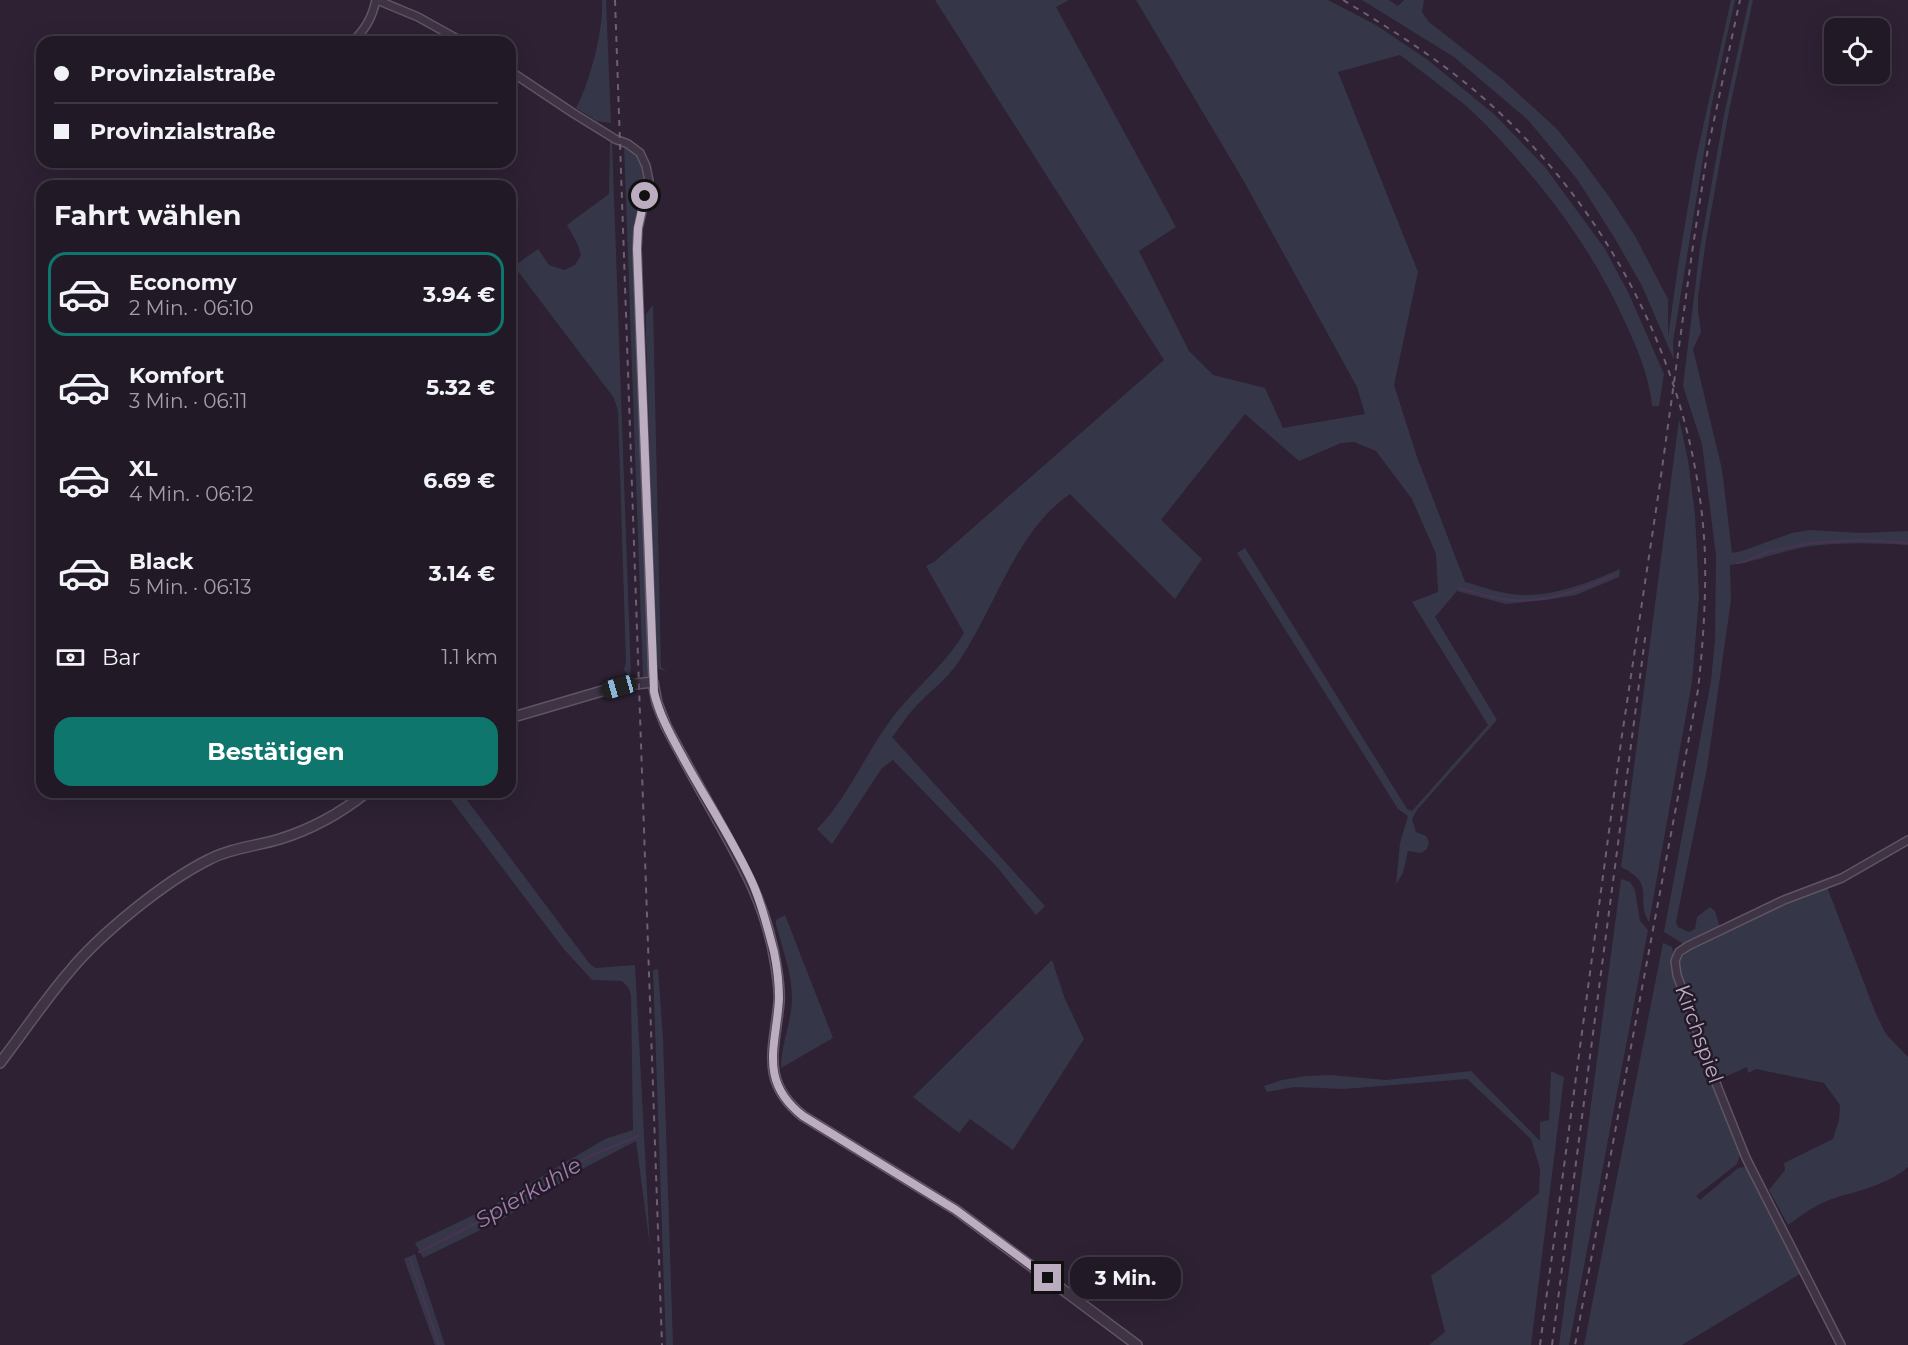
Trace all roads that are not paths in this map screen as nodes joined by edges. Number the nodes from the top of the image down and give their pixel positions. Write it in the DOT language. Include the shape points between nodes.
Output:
graph roads {
  1 [pos="376,0"];
  2 [pos="358,36"];
  3 [pos="452,36"];
  4 [pos="516,75"];
  5 [pos="653,682"];
  6 [pos="516,716"];
  7 [pos="359,798"];
  8 [pos="1908,840"];
  9 [pos="0,1063"];
  10 [pos="1137,1345"];
  11 [pos="1841,1345"];
  1 -- 2 [label="street" via="367,26"];
  1 -- 3 [label="street"];
  4 -- 5 [label="street" via="633,146 648,171 637,249"];
  5 -- 6 [label="street" via="619,687"];
  5 -- 10 [label="street" via="666,726 747,871 759,901 779,985 772,1062 788,1102 803,1116 956,1210"];
  7 -- 9 [label="street" via="334,816 294,834 212,858 150,898 84,955"];
  8 -- 11 [label="street, Kirchspiel" via="1842,878 1784,900 1688,946 1679,952 1676,961 1677,975 1746,1158"];
}
